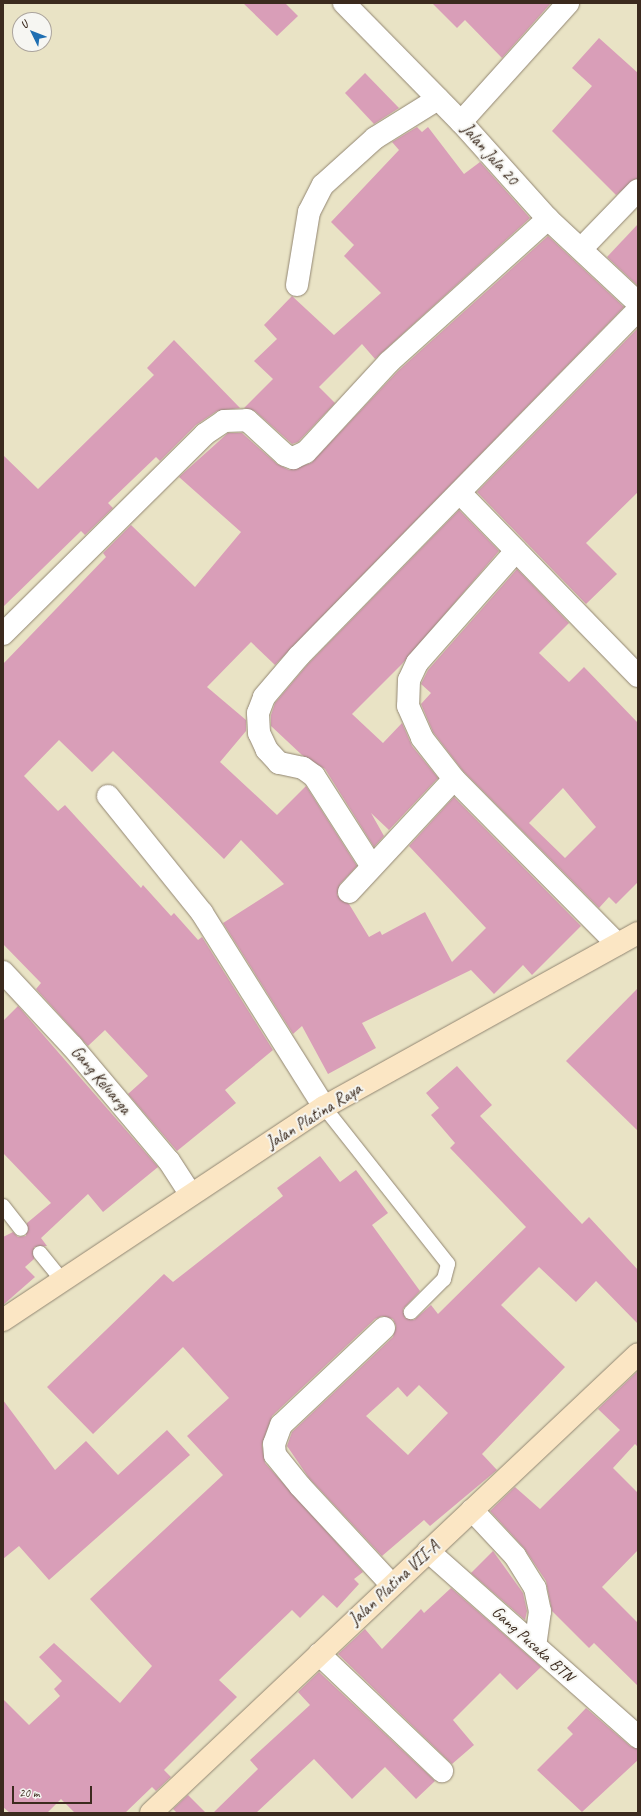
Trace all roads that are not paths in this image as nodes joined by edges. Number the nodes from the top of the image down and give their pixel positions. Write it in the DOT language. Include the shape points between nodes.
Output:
graph roads {
  1 [pos="344,3"];
  2 [pos="568,3"];
  3 [pos="438,99"];
  4 [pos="461,122"];
  5 [pos="638,190"];
  6 [pos="548,219"];
  7 [pos="582,247"];
  8 [pos="297,285"];
  9 [pos="638,303"];
  10 [pos="638,310"];
  11 [pos="461,494"];
  12 [pos="516,551"];
  13 [pos="3,634"];
  14 [pos="638,676"];
  15 [pos="454,779"];
  16 [pos="108,796"];
  17 [pos="371,865"];
  18 [pos="349,892"];
  19 [pos="638,933"];
  20 [pos="616,944"];
  21 [pos="3,972"];
  22 [pos="324,1107"];
  23 [pos="192,1194"];
  24 [pos="3,1206"];
  25 [pos="20,1228"];
  26 [pos="40,1253"];
  27 [pos="62,1280"];
  28 [pos="411,1312"];
  29 [pos="3,1320"];
  30 [pos="384,1328"];
  31 [pos="638,1354"];
  32 [pos="472,1510"];
  33 [pos="428,1551"];
  34 [pos="392,1585"];
  35 [pos="535,1645"];
  36 [pos="318,1654"];
  37 [pos="638,1737"];
  38 [pos="442,1771"];
  39 [pos="151,1813"];
  1 -- 3 [label="street, Jalan Jala 20"];
  2 -- 4 [label="street"];
  3 -- 4 [label="street, Jalan Jala 20"];
  3 -- 8 [label="street" via="375,138 323,185 309,212"];
  4 -- 6 [label="street, Jalan Jala 20"];
  5 -- 7 [label="street"];
  6 -- 7 [label="street, Jalan Jala 20"];
  6 -- 13 [label="street" via="389,362 306,452 293,458 285,455 247,420 224,421 205,434"];
  7 -- 9 [label="street, Jalan Jala 20"];
  10 -- 11 [label="street"];
  11 -- 12 [label="street"];
  11 -- 17 [label="street" via="274,681 258,713 259,733 267,750 279,763 302,768 314,776"];
  12 -- 14 [label="street"];
  12 -- 15 [label="street" via="417,663 409,680 408,706 412,719"];
  15 -- 17 [label="street"];
  15 -- 20 [label="street"];
  16 -- 22 [label="street" via="202,913"];
  17 -- 18 [label="street"];
  19 -- 20 [label="main road, Jalan Platina Raya"];
  20 -- 22 [label="main road, Jalan Platina Raya"];
  21 -- 23 [label="street, Gang Keluarga" via="72,1046 169,1162"];
  22 -- 23 [label="main road, Jalan Platina Raya"];
  22 -- 28 [label="lane" via="448,1264 444,1279"];
  23 -- 27 [label="main road, Jalan Platina Raya"];
  24 -- 25 [label="lane"];
  26 -- 27 [label="lane"];
  27 -- 29 [label="main road, Jalan Platina Raya"];
  30 -- 34 [label="street" via="281,1426 274,1444 275,1454 295,1480"];
  31 -- 32 [label="main road, Jalan Platina VII-A"];
  32 -- 33 [label="main road, Jalan Platina VII-A"];
  32 -- 35 [label="street" via="515,1556 535,1588 540,1611"];
  33 -- 34 [label="main road, Jalan Platina VII-A"];
  33 -- 35 [label="street, Gang Pusaka BTN"];
  34 -- 36 [label="main road, Jalan Platina VII-A"];
  35 -- 37 [label="street, Gang Pusaka BTN"];
  36 -- 38 [label="street"];
  36 -- 39 [label="main road, Jalan Platina VII-A"];
}
